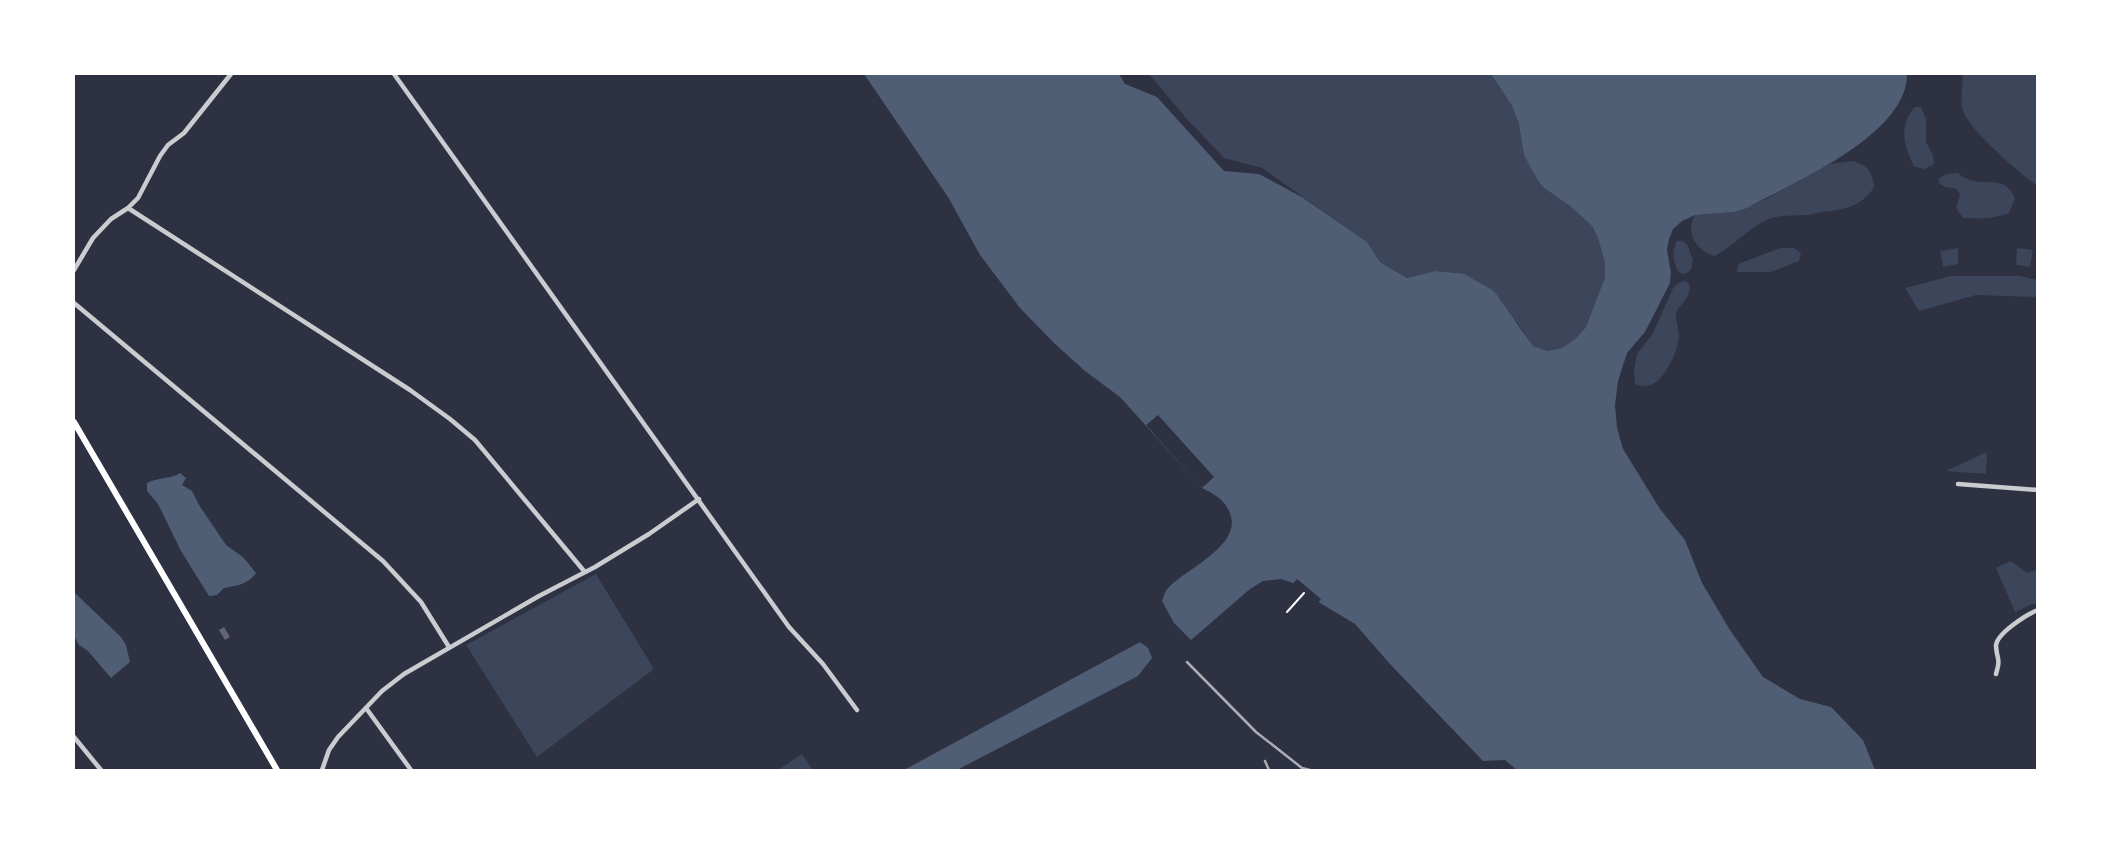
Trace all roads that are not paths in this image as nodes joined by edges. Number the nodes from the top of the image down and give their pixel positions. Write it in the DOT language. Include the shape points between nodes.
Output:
graph roads {
  1 [pos="231,74"];
  2 [pos="394,74"];
  3 [pos="128,208"];
  4 [pos="74,270"];
  5 [pos="74,303"];
  6 [pos="74,422"];
  7 [pos="1958,484"];
  8 [pos="2038,490"];
  9 [pos="699,499"];
  10 [pos="584,572"];
  11 [pos="2038,610"];
  12 [pos="449,647"];
  13 [pos="1996,674"];
  14 [pos="366,708"];
  15 [pos="857,710"];
  16 [pos="74,737"];
  17 [pos="101,771"];
  18 [pos="277,771"];
  19 [pos="322,771"];
  20 [pos="411,771"];
  1 -- 3 [label="street" via="184,133 168,145"];
  2 -- 9 [label="street"];
  3 -- 4 [label="street" via="93,238"];
  3 -- 10 [label="street" via="450,419 498,466"];
  5 -- 12 [label="street" via="383,561 421,602"];
  6 -- 18 [label="main road"];
  7 -- 8 [label="street"];
  9 -- 10 [label="street"];
  9 -- 15 [label="street" via="789,627"];
  10 -- 12 [label="street"];
  11 -- 13 [label="street" via="1998,638"];
  12 -- 14 [label="street" via="404,674"];
  14 -- 19 [label="street" via="338,737"];
  14 -- 20 [label="street"];
  16 -- 17 [label="street"];
}
